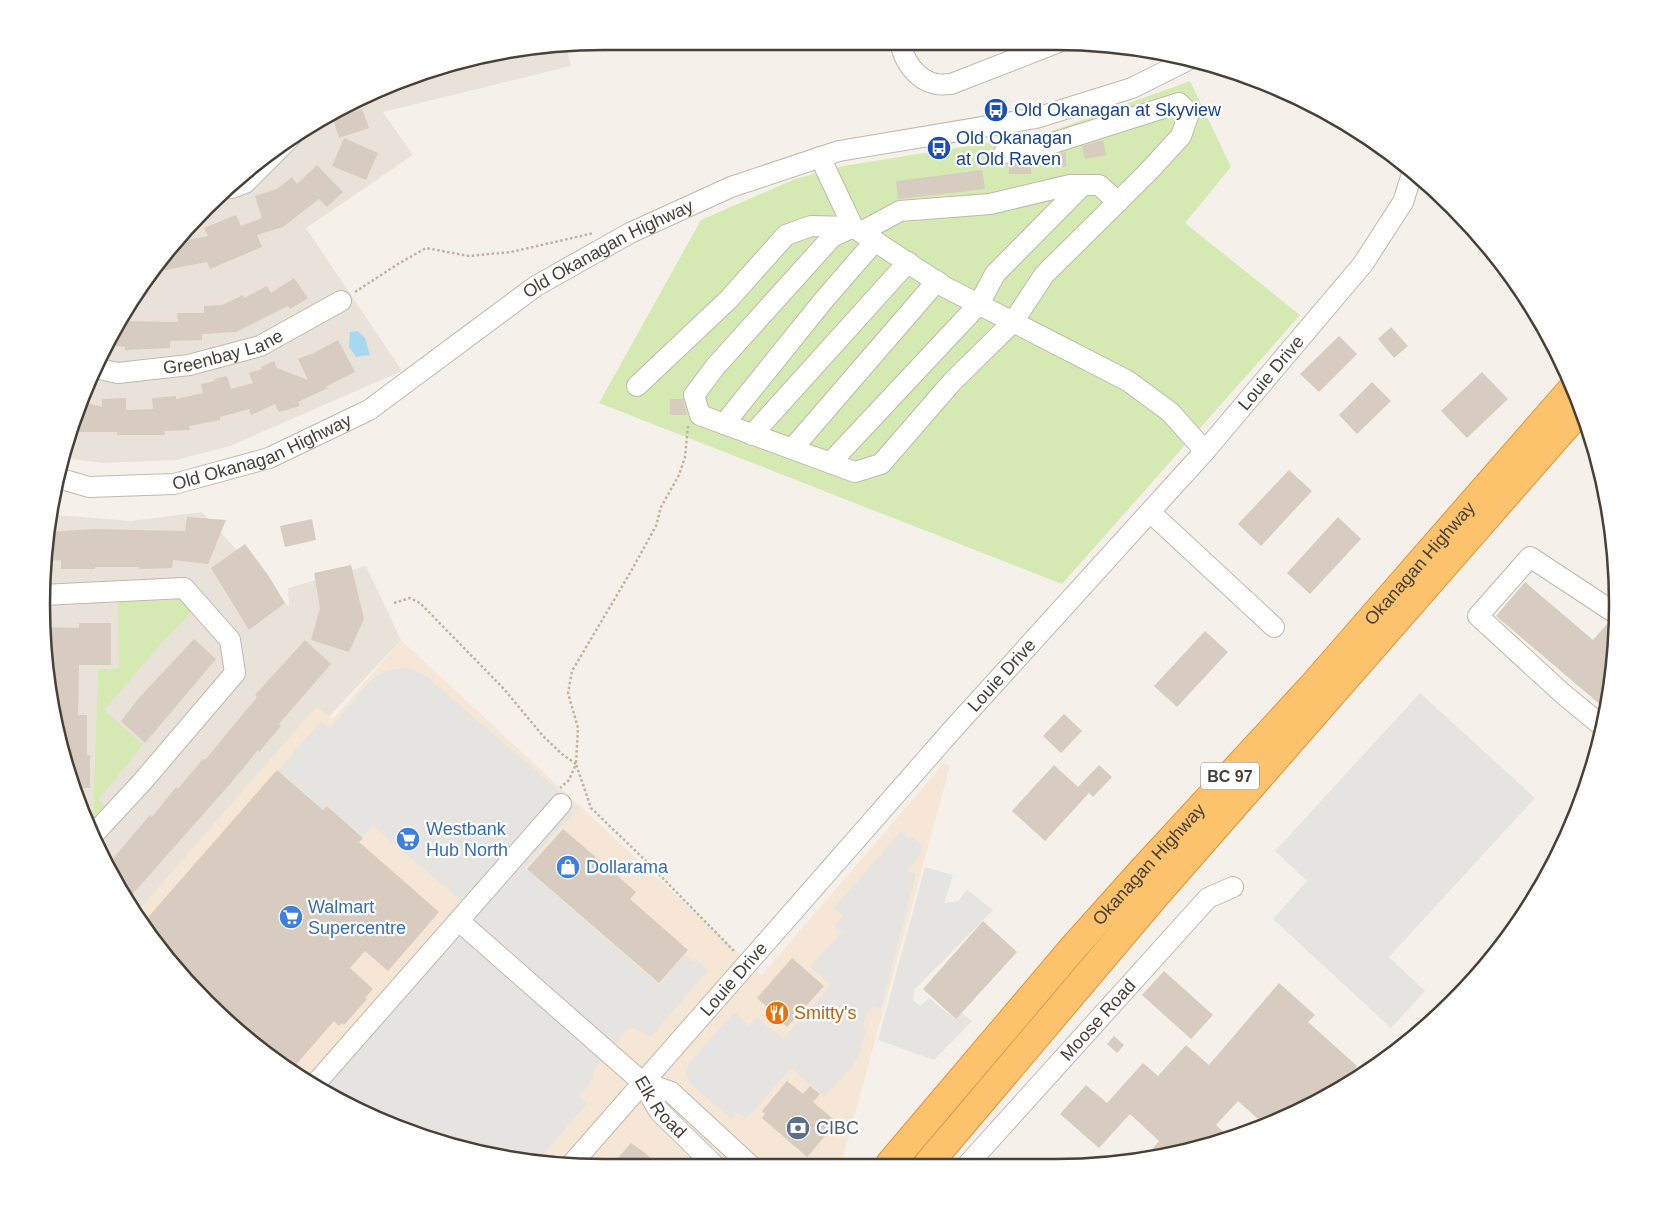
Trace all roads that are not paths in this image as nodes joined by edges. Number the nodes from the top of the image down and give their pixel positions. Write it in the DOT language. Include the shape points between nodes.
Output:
graph roads {
  1 [pos="902,50"];
  2 [pos="1038,50"];
  3 [pos="1179,65"];
  4 [pos="1004,153"];
  5 [pos="820,157"];
  6 [pos="1410,179"];
  7 [pos="1083,186"];
  8 [pos="1118,202"];
  9 [pos="863,233"];
  10 [pos="908,262"];
  11 [pos="937,282"];
  12 [pos="341,301"];
  13 [pos="979,304"];
  14 [pos="1014,322"];
  15 [pos="102,370"];
  16 [pos="637,386"];
  17 [pos="1568,394"];
  18 [pos="1576,415"];
  19 [pos="724,424"];
  20 [pos="752,434"];
  21 [pos="792,450"];
  22 [pos="1205,451"];
  23 [pos="830,463"];
  24 [pos="65,480"];
  25 [pos="1150,512"];
  26 [pos="50,595"];
  27 [pos="1609,610"];
  28 [pos="1274,628"];
  29 [pos="1596,721"];
  30 [pos="560,798"];
  31 [pos="98,830"];
  32 [pos="1233,887"];
  33 [pos="458,921"];
  34 [pos="1074,947"];
  35 [pos="319,1080"];
  36 [pos="642,1082"];
  37 [pos="576,1158"];
  38 [pos="708,1159"];
  39 [pos="744,1159"];
  40 [pos="894,1159"];
  41 [pos="913,1159"];
  42 [pos="932,1159"];
  43 [pos="973,1159"];
  1 -- 2 [label="street" via="911,68 924,80 937,85 951,84"];
  3 -- 5 [label="street, Old Okanagan Highway" via="1132,88 1036,118 839,151"];
  4 -- 8 [label="street" via="1053,143 1179,103 1189,113 1181,136"];
  5 -- 9 [label="street"];
  5 -- 24 [label="street, Old Okanagan Highway" via="731,187 630,232 536,286 369,410 269,458 174,484 89,486"];
  6 -- 22 [label="street, Louie Drive" via="1403,202 1363,264"];
  7 -- 8 [label="street" via="1099,185"];
  7 -- 9 [label="street" via="990,204 900,211"];
  7 -- 13 [label="street" via="995,274"];
  8 -- 14 [label="street" via="1044,275"];
  9 -- 10 [label="street"];
  9 -- 16 [label="street" via="811,226 786,235 729,299"];
  9 -- 19 [label="street" via="823,301"];
  9 -- 19 [label="street" via="832,237 715,367 694,395 700,414"];
  10 -- 11 [label="street"];
  10 -- 20 [label="street"];
  11 -- 13 [label="street"];
  11 -- 21 [label="street"];
  12 -- 15 [label="street, Greenbay Lane" via="260,346 189,365 118,373"];
  13 -- 14 [label="street"];
  13 -- 23 [label="street"];
  14 -- 22 [label="street" via="1128,381 1170,412"];
  14 -- 23 [label="street" via="952,382 881,464 855,472"];
  17 -- 34 [label="highway, Okanagan Highway / BC 97" via="1311,688"];
  18 -- 42 [label="highway, Okanagan Highway / BC 97" via="1154,897"];
  19 -- 20 [label="street"];
  20 -- 21 [label="street"];
  21 -- 23 [label="street"];
  22 -- 25 [label="street, Louie Drive"];
  25 -- 28 [label="street"];
  25 -- 36 [label="street, Louie Drive" via="953,729"];
  26 -- 31 [label="street" via="184,588 230,640 235,673"];
  27 -- 29 [label="street" via="1530,557 1478,616"];
  30 -- 33 [label="street"];
  32 -- 43 [label="street, Moose Road" via="1208,898"];
  33 -- 35 [label="street"];
  33 -- 36 [label="street"];
  34 -- 40 [label="highway, Okanagan Highway / BC 97"];
  34 -- 41 [label="highway" via="1038,1016"];
  36 -- 37 [label="street, Louie Drive"];
  36 -- 38 [label="street, Elk Road" via="659,1111"];
  36 -- 39 [label="street, Elk Road" via="671,1092"];
}
